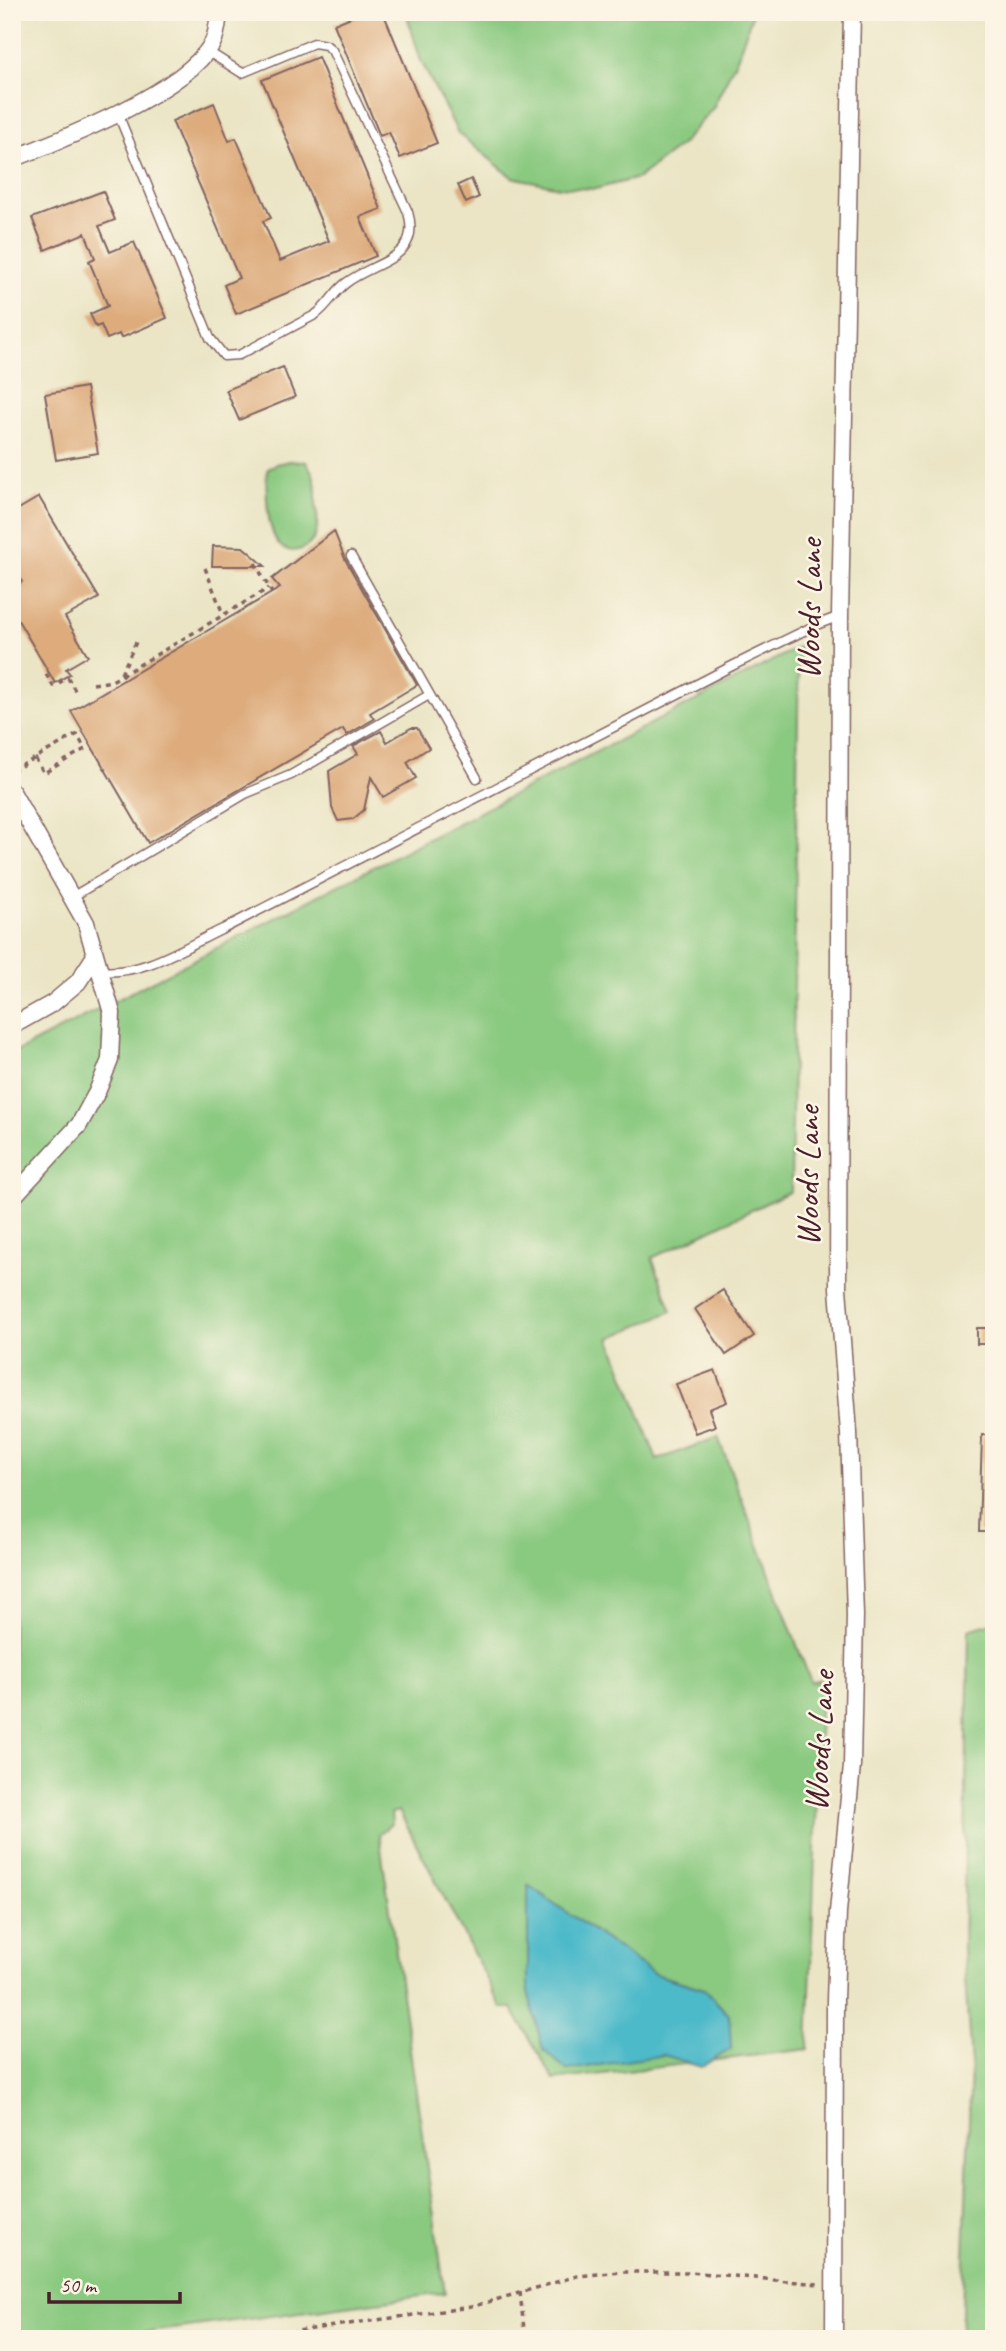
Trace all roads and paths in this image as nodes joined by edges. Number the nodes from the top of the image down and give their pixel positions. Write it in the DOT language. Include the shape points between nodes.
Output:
graph roads {
  1 [pos="219,12"];
  2 [pos="852,12"];
  3 [pos="207,51"];
  4 [pos="118,113"];
  5 [pos="12,159"];
  6 [pos="351,556"];
  7 [pos="255,563"];
  8 [pos="205,568"];
  9 [pos="270,588"];
  10 [pos="272,593"];
  11 [pos="223,614"];
  12 [pos="840,616"];
  13 [pos="138,638"];
  14 [pos="46,674"];
  15 [pos="120,676"];
  16 [pos="93,684"];
  17 [pos="77,694"];
  18 [pos="429,695"];
  19 [pos="83,731"];
  20 [pos="77,734"];
  21 [pos="35,758"];
  22 [pos="12,771"];
  23 [pos="477,778"];
  24 [pos="12,792"];
  25 [pos="72,897"];
  26 [pos="98,964"];
  27 [pos="12,1026"];
  28 [pos="12,1198"];
  29 [pos="835,2280"];
  30 [pos="520,2292"];
  31 [pos="240,2339"];
  32 [pos="525,2339"];
  33 [pos="834,2339"];
  1 -- 3 [label="street"];
  2 -- 12 [label="street, Woods Lane"];
  3 -- 4 [label="street" via="180,77"];
  3 -- 4 [label="lane" via="242,73 314,43 326,45 408,212 411,231 406,246 342,285 315,315 239,355 224,356 209,338"];
  4 -- 5 [label="street"];
  6 -- 18 [label="lane"];
  7 -- 9 [label="path"];
  8 -- 11 [label="path"];
  9 -- 10 [label="path"];
  9 -- 11 [label="path"];
  11 -- 15 [label="path"];
  12 -- 26 [label="lane" via="732,666 223,929 117,973"];
  12 -- 29 [label="street, Woods Lane" via="838,1288 855,1615 852,1766 835,2000"];
  13 -- 15 [label="path"];
  14 -- 17 [label="path" via="53,686 68,678"];
  15 -- 16 [label="path"];
  18 -- 23 [label="lane"];
  18 -- 25 [label="lane" via="291,775 245,794"];
  19 -- 20 [label="path"];
  20 -- 21 [label="path"];
  20 -- 21 [label="path" via="85,749 44,773"];
  21 -- 22 [label="path"];
  24 -- 25 [label="street"];
  25 -- 26 [label="street" via="86,923"];
  26 -- 27 [label="street" via="53,1003"];
  26 -- 28 [label="street" via="113,1013 110,1060 79,1125"];
  29 -- 30 [label="path" via="814,2285 690,2272 622,2272 577,2276"];
  29 -- 33 [label="street, Woods Lane"];
  30 -- 31 [label="path" via="471,2307"];
  30 -- 32 [label="path"];
}
